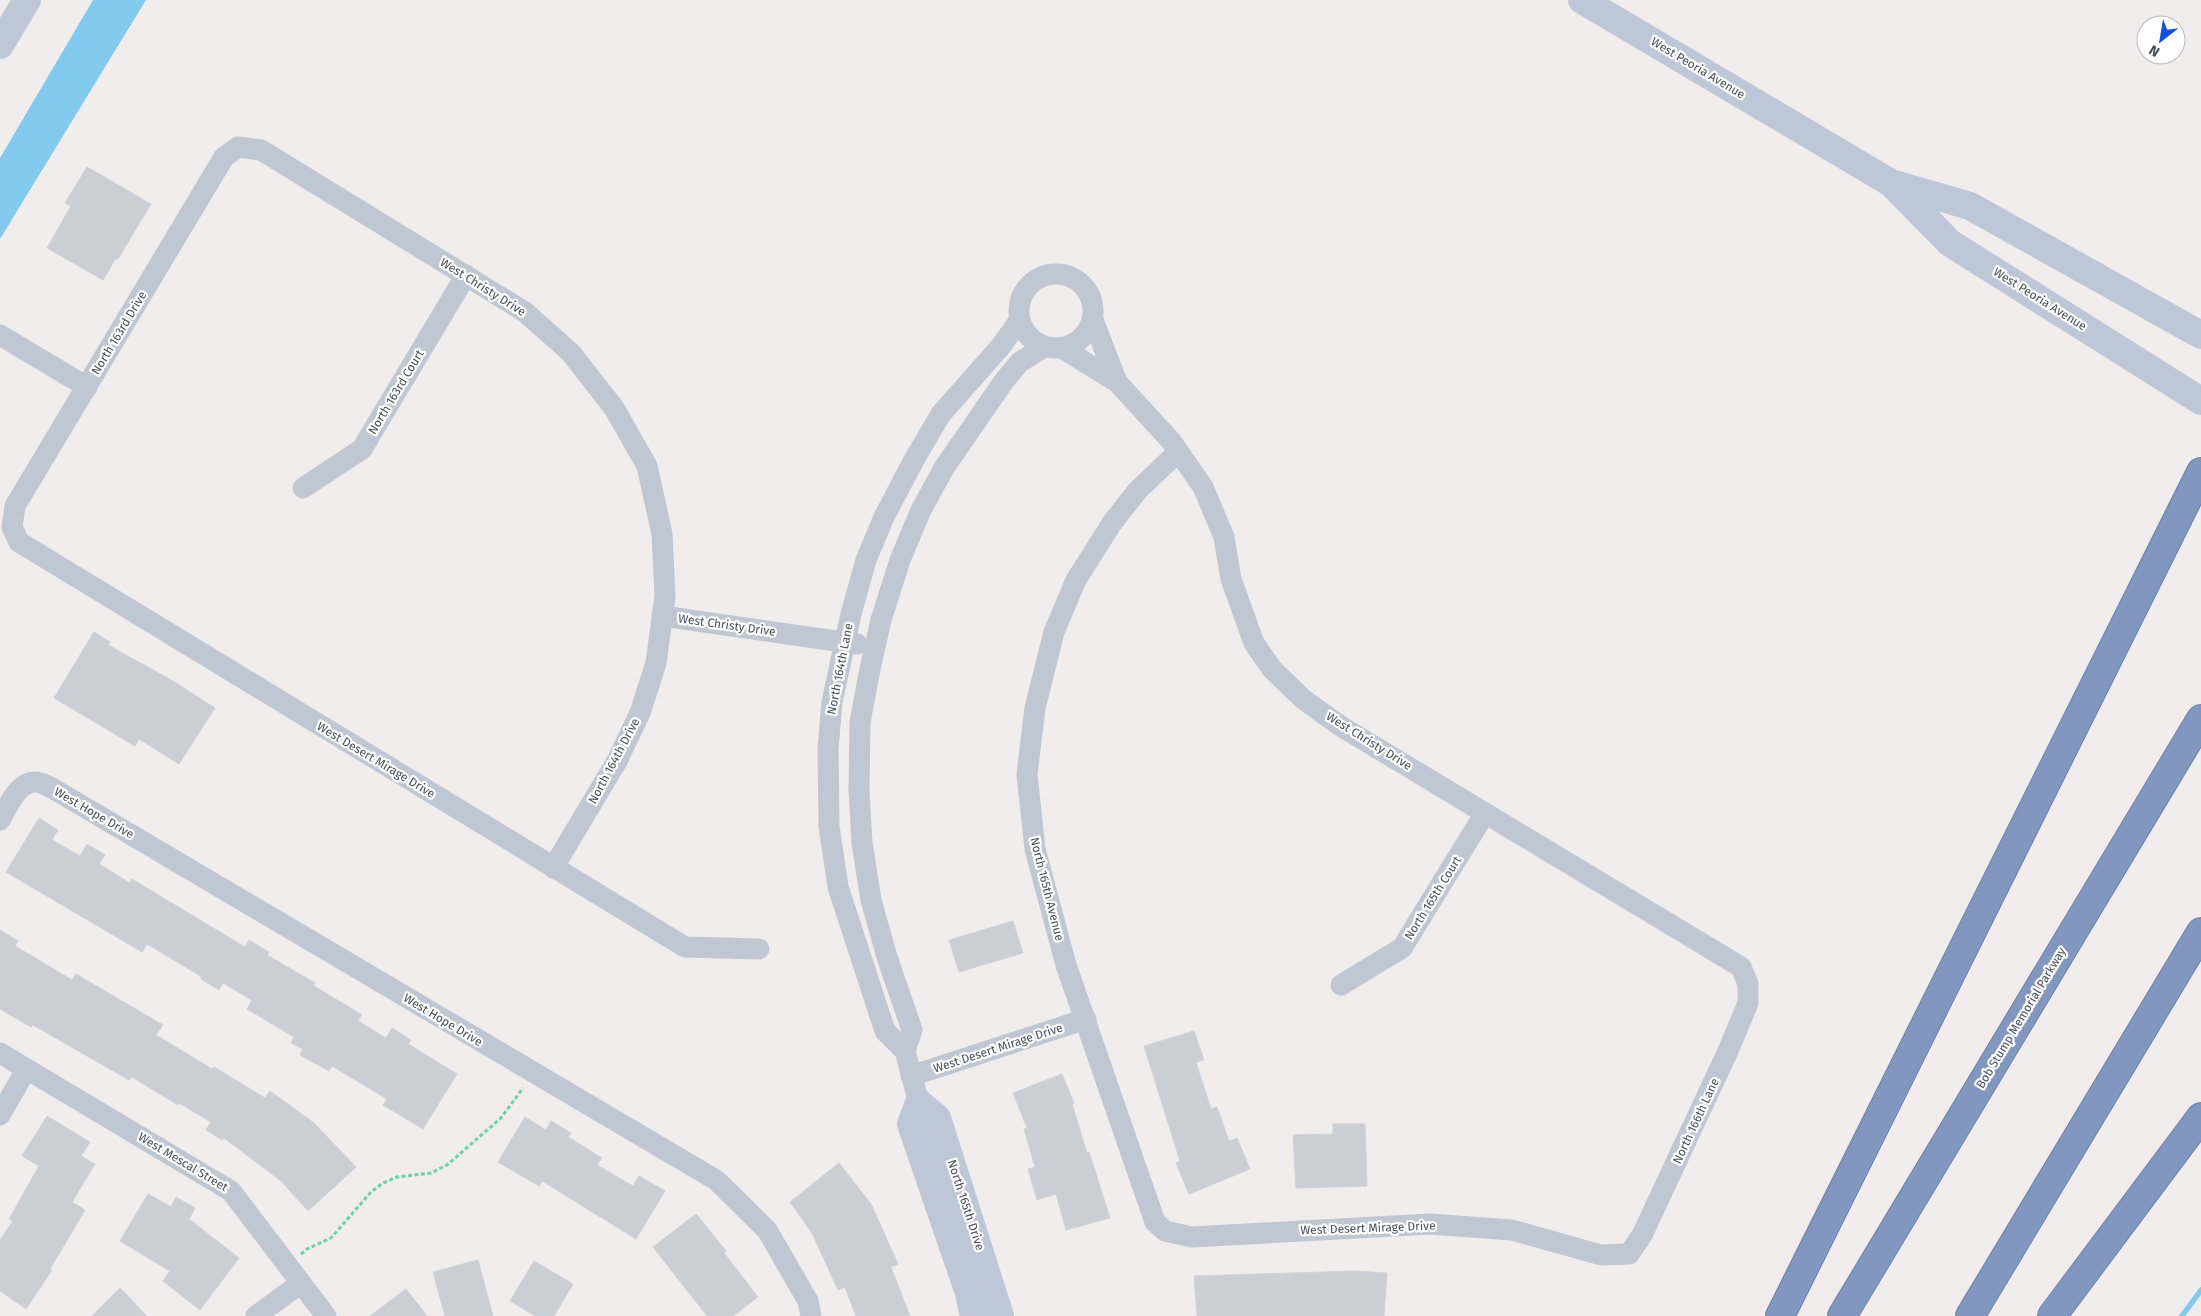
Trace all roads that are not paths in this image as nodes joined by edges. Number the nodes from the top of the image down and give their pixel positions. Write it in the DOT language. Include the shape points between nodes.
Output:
graph roads {
  1 [pos="27,0"];
  2 [pos="1582,0"];
  3 [pos="0,45"];
  4 [pos="238,147"];
  5 [pos="1891,182"];
  6 [pos="466,275"];
  7 [pos="1093,320"];
  8 [pos="1020,321"];
  9 [pos="0,335"];
  10 [pos="2201,335"];
  11 [pos="1053,347"];
  12 [pos="1117,382"];
  13 [pos="87,387"];
  14 [pos="2201,401"];
  15 [pos="1178,452"];
  16 [pos="2201,472"];
  17 [pos="303,488"];
  18 [pos="12,526"];
  19 [pos="662,616"];
  20 [pos="845,642"];
  21 [pos="875,646"];
  22 [pos="2201,719"];
  23 [pos="1485,813"];
  24 [pos="0,820"];
  25 [pos="553,868"];
  26 [pos="2201,932"];
  27 [pos="760,949"];
  28 [pos="1748,984"];
  29 [pos="1341,985"];
  30 [pos="1086,1019"];
  31 [pos="905,1051"];
  32 [pos="0,1053"];
  33 [pos="26,1070"];
  34 [pos="911,1076"];
  35 [pos="919,1103"];
  36 [pos="0,1115"];
  37 [pos="2201,1117"];
  38 [pos="1165,1231"];
  39 [pos="1629,1254"];
  40 [pos="301,1283"];
  41 [pos="809,1309"];
  42 [pos="256,1316"];
  43 [pos="326,1316"];
  44 [pos="974,1316"];
  45 [pos="1000,1316"];
  46 [pos="1780,1316"];
  47 [pos="1842,1316"];
  48 [pos="1970,1316"];
  49 [pos="2052,1316"];
  1 -- 3 [label="main road"];
  2 -- 5 [label="main road, West Peoria Avenue"];
  4 -- 6 [label="street, West Christy Drive" via="262,150"];
  4 -- 13 [label="street, North 163rd Drive" via="224,157"];
  5 -- 10 [label="main road, West Peoria Avenue" via="1970,206"];
  5 -- 14 [label="main road, West Peoria Avenue" via="1950,243"];
  6 -- 17 [label="street, North 163rd Court" via="362,449"];
  6 -- 19 [label="street, West Christy Drive" via="525,312 571,353 614,408 647,466 662,534 665,596"];
  7 -- 8 [label="street" via="1090,295 1077,281 1060,274 1048,274 1027,286 1018,309"];
  7 -- 11 [label="street" via="1079,341"];
  7 -- 12 [label="street"];
  8 -- 11 [label="street" via="1033,341"];
  8 -- 20 [label="street, North 164th Lane" via="942,414 915,458 866,560"];
  9 -- 13 [label="street"];
  11 -- 12 [label="street"];
  11 -- 21 [label="street" via="1020,362 944,468 921,510 900,560"];
  12 -- 15 [label="street, West Christy Drive"];
  13 -- 18 [label="street, North 163rd Drive" via="16,506"];
  15 -- 23 [label="street, West Christy Drive" via="1203,488 1224,537 1231,579 1254,644 1272,668 1304,699 1342,727"];
  15 -- 30 [label="street, North 165th Avenue" via="1138,490 1112,523 1076,580 1054,632 1035,708 1027,774 1035,849 1066,964"];
  16 -- 46 [label="highway"];
  18 -- 25 [label="street, West Desert Mirage Drive" via="19,542"];
  19 -- 20 [label="street, West Christy Drive"];
  19 -- 25 [label="street, North 164th Drive" via="656,663 640,713 617,762"];
  20 -- 21 [label="street, West Christy Drive"];
  20 -- 31 [label="street, North 164th Lane" via="832,702 828,750 830,835 838,887 885,1031"];
  21 -- 31 [label="street" via="860,722 862,843 871,900 912,1030"];
  22 -- 47 [label="highway, Bob Stump Memorial Parkway"];
  23 -- 28 [label="street, West Christy Drive" via="1742,968"];
  23 -- 29 [label="street, North 165th Court" via="1402,948"];
  24 -- 41 [label="street, West Hope Drive" via="24,785 37,782 52,788 716,1180 767,1230"];
  25 -- 27 [label="street, West Desert Mirage Drive" via="685,948"];
  26 -- 48 [label="highway"];
  28 -- 39 [label="street, North 166th Lane" via="1748,1003 1728,1052 1642,1235"];
  30 -- 34 [label="street, West Desert Mirage Drive"];
  30 -- 38 [label="street, North 165th Avenue" via="1155,1222"];
  31 -- 34 [label="street"];
  32 -- 33 [label="street, West Mescal Street"];
  33 -- 36 [label="street"];
  33 -- 40 [label="street, West Mescal Street" via="231,1191"];
  34 -- 35 [label="street"];
  35 -- 44 [label="main road, North 165th Drive" via="911,1124"];
  35 -- 45 [label="main road, North 165th Drive" via="937,1118"];
  37 -- 49 [label="highway"];
  38 -- 39 [label="street, West Desert Mirage Drive" via="1192,1237 1430,1224 1512,1230 1601,1255"];
  40 -- 42 [label="street"];
  40 -- 43 [label="street, West Mescal Street"];
}
